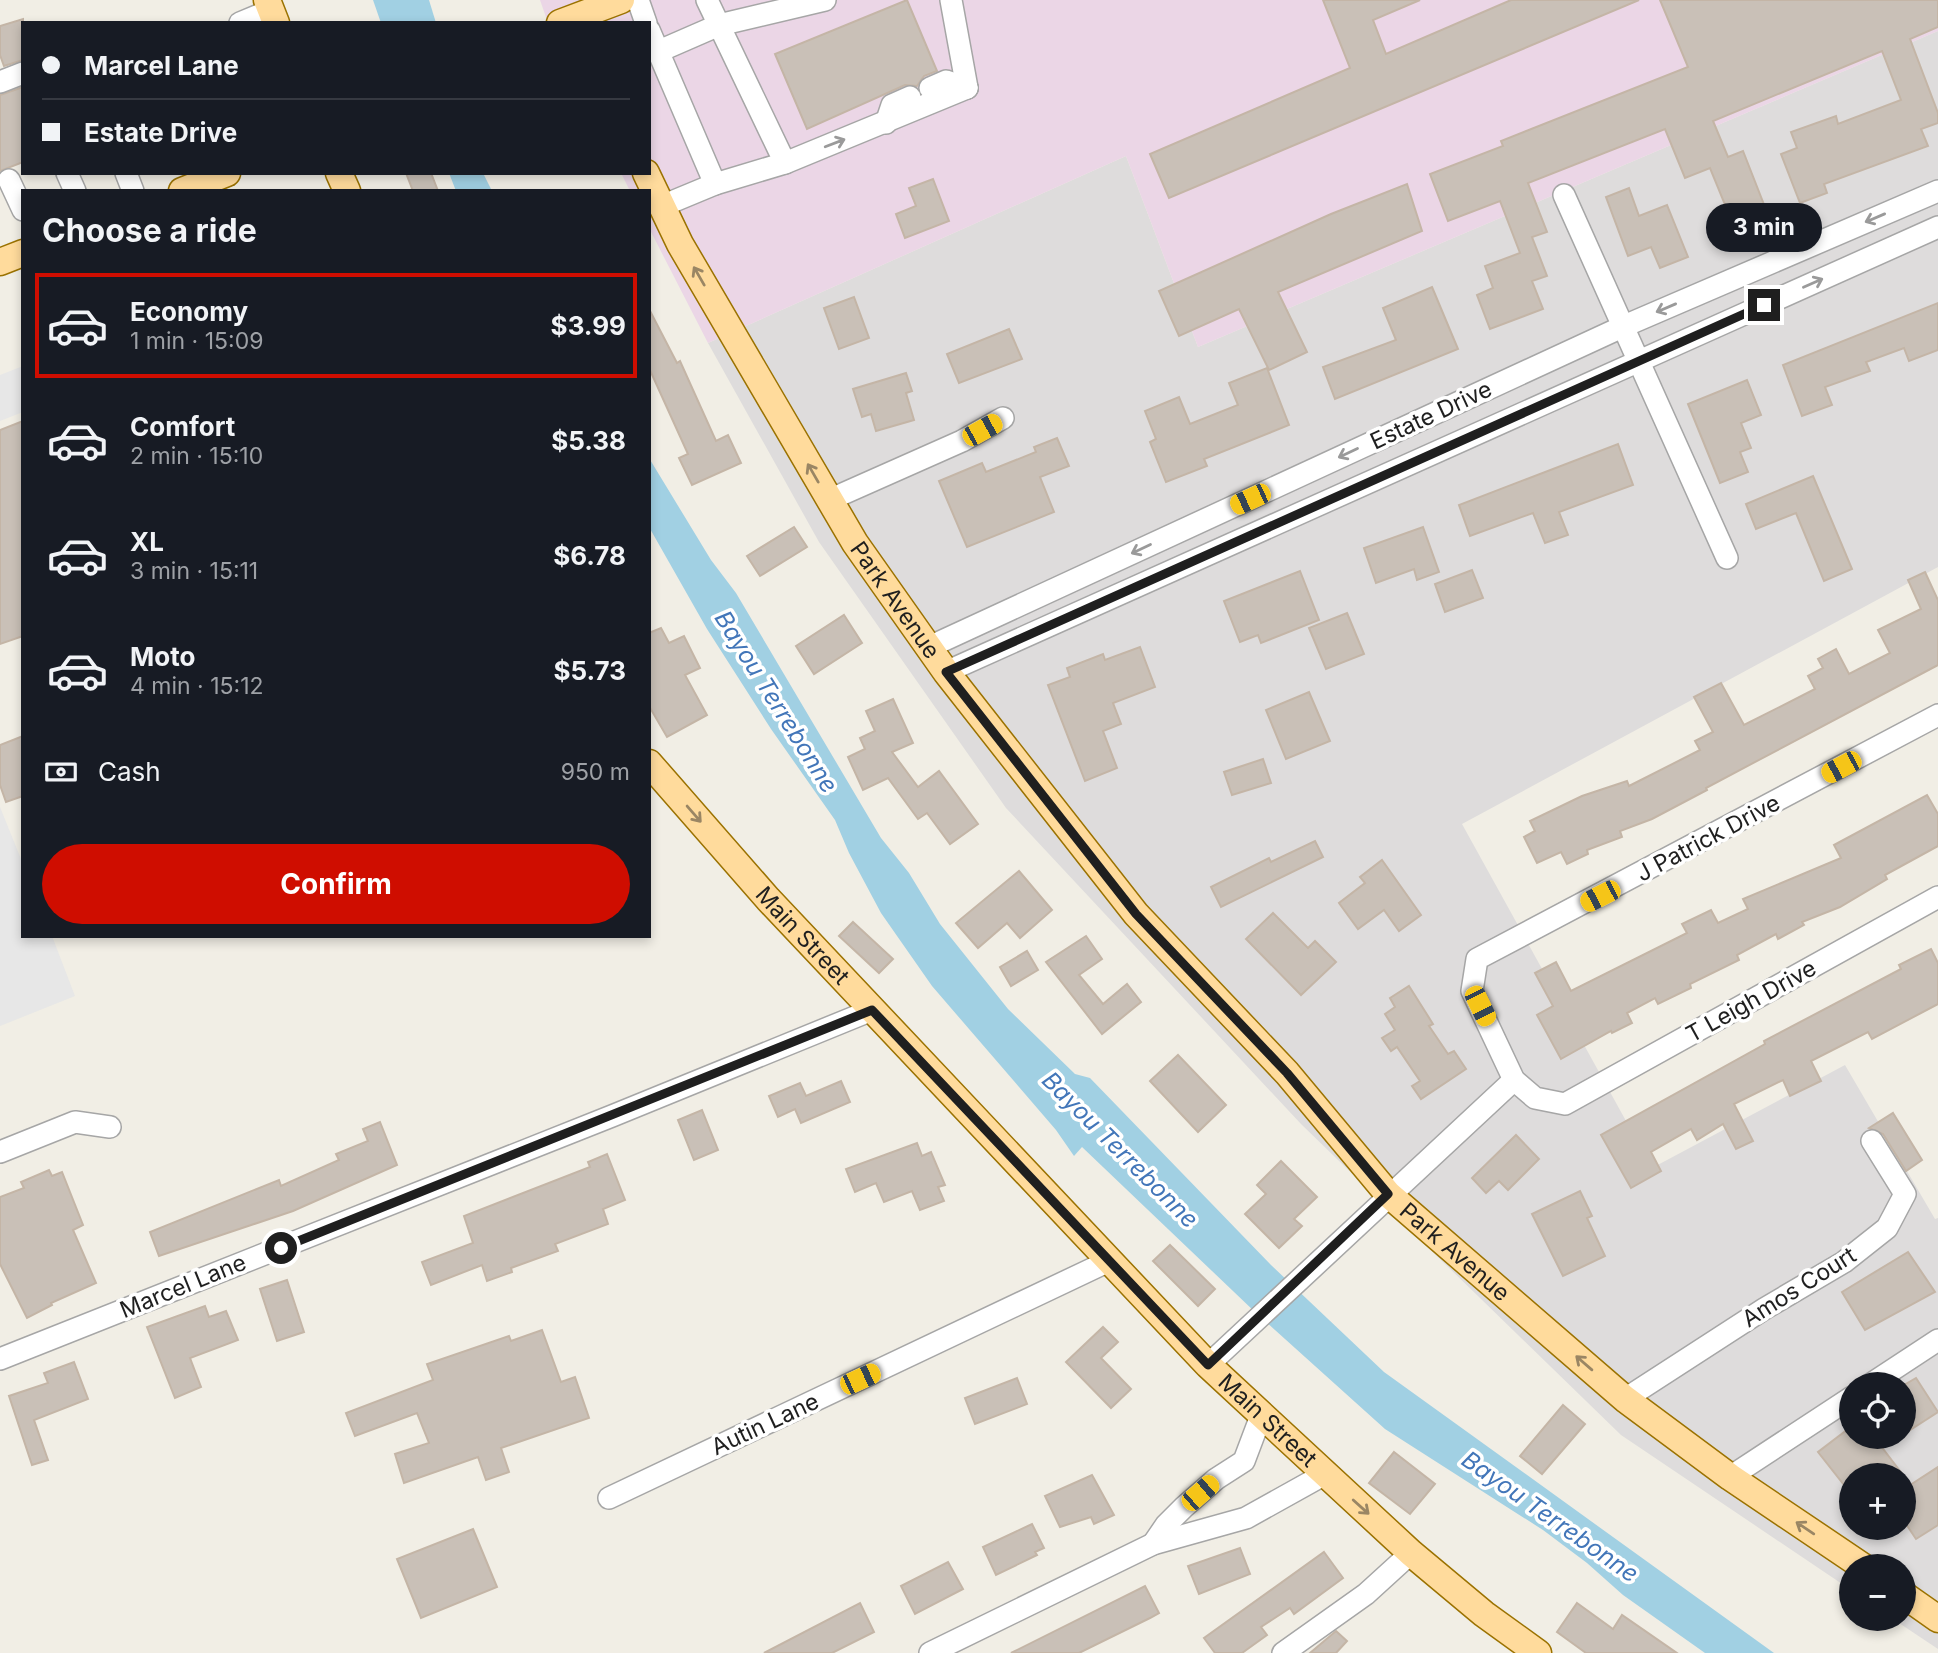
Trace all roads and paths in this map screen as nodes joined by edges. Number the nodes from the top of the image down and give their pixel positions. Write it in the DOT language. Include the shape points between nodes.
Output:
graph roads {
  1 [pos="621,0"];
  2 [pos="638,0"];
  3 [pos="708,0"];
  4 [pos="825,0"];
  5 [pos="951,0"];
  6 [pos="271,11"];
  7 [pos="570,15"];
  8 [pos="245,21"];
  9 [pos="645,21"];
  10 [pos="719,25"];
  11 [pos="651,36"];
  12 [pos="657,52"];
  13 [pos="21,74"];
  14 [pos="0,82"];
  15 [pos="930,88"];
  16 [pos="967,88"];
  17 [pos="910,97"];
  18 [pos="886,123"];
  19 [pos="785,163"];
  20 [pos="222,175"];
  21 [pos="647,175"];
  22 [pos="11,179"];
  23 [pos="715,184"];
  24 [pos="187,189"];
  25 [pos="1938,191"];
  26 [pos="1564,195"];
  27 [pos="21,205"];
  28 [pos="662,206"];
  29 [pos="1938,227"];
  30 [pos="21,254"];
  31 [pos="0,262"];
  32 [pos="1622,327"];
  33 [pos="1639,361"];
  34 [pos="1003,418"];
  35 [pos="829,500"];
  36 [pos="1727,558"];
  37 [pos="928,648"];
  38 [pos="946,672"];
  39 [pos="1938,715"];
  40 [pos="651,765"];
  41 [pos="1938,897"];
  42 [pos="872,1010"];
  43 [pos="1514,1080"];
  44 [pos="110,1127"];
  45 [pos="1872,1141"];
  46 [pos="0,1152"];
  47 [pos="1388,1194"];
  48 [pos="1111,1260"];
  49 [pos="1938,1340"];
  50 [pos="0,1359"];
  51 [pos="1208,1365"];
  52 [pos="1889,1372"];
  53 [pos="1625,1399"];
  54 [pos="1839,1406"];
  55 [pos="1261,1416"];
  56 [pos="1325,1474"];
  57 [pos="1730,1477"];
  58 [pos="609,1498"];
  59 [pos="1153,1544"];
  60 [pos="1411,1553"];
  61 [pos="1844,1554"];
  62 [pos="1916,1603"];
  63 [pos="1938,1619"];
  64 [pos="930,1653"];
  65 [pos="1283,1653"];
  66 [pos="1538,1653"];
  1 -- 7 [label="main road"];
  2 -- 9 [label="street"];
  3 -- 10 [label="street"];
  4 -- 10 [label="street"];
  5 -- 16 [label="street"];
  6 -- 8 [label="street"];
  10 -- 12 [label="street"];
  10 -- 19 [label="street"];
  11 -- 12 [label="street"];
  12 -- 23 [label="street"];
  13 -- 14 [label="street"];
  15 -- 16 [label="street" via="946,81"];
  16 -- 18 [label="street"];
  17 -- 18 [label="street" via="892,104"];
  19 -- 18 [label="street, one-way"];
  19 -- 23 [label="street"];
  20 -- 24 [label="main road"];
  21 -- 28 [label="main road, Park Avenue"];
  22 -- 27 [label="street"];
  23 -- 28 [label="street"];
  25 -- 32 [label="street, Estate Drive, one-way"];
  26 -- 32 [label="street"];
  35 -- 28 [label="main road, Park Avenue, one-way"];
  33 -- 29 [label="street, Estate Drive, one-way"];
  30 -- 31 [label="main road"];
  32 -- 33 [label="street"];
  32 -- 37 [label="street, Estate Drive, one-way"];
  33 -- 36 [label="street"];
  33 -- 38 [label="street, Estate Drive"];
  34 -- 35 [label="street"];
  35 -- 37 [label="main road, Park Avenue"];
  37 -- 38 [label="main road, Park Avenue"];
  38 -- 47 [label="main road, Park Avenue" via="1136,914 1287,1073"];
  39 -- 43 [label="street, J Patrick Drive" via="1477,959 1472,991"];
  40 -- 42 [label="main road, Main Street, one-way"];
  41 -- 43 [label="street, T Leigh Drive" via="1565,1104 1535,1098"];
  42 -- 48 [label="main road, Main Street"];
  42 -- 50 [label="street, Marcel Lane"];
  43 -- 47 [label="street"];
  44 -- 46 [label="street" via="75,1122"];
  45 -- 53 [label="street, Amos Court" via="1905,1194 1887,1228 1844,1262"];
  47 -- 51 [label="street"];
  53 -- 47 [label="main road, Park Avenue, one-way"];
  48 -- 51 [label="main road, Main Street"];
  48 -- 58 [label="street, Autin Lane"];
  49 -- 52 [label="street"];
  51 -- 55 [label="main road, Main Street"];
  53 -- 57 [label="main road, Park Avenue"];
  54 -- 57 [label="street"];
  55 -- 56 [label="main road, Main Street"];
  55 -- 59 [label="street" via="1244,1461 1184,1507"];
  56 -- 59 [label="street" via="1246,1518"];
  56 -- 60 [label="main road, Main Street, one-way"];
  61 -- 57 [label="main road, Park Avenue, one-way"];
  59 -- 64 [label="street"];
  60 -- 65 [label="street" via="1366,1594"];
  60 -- 66 [label="main road, Main Street"];
  62 -- 63 [label="main road"];
}
